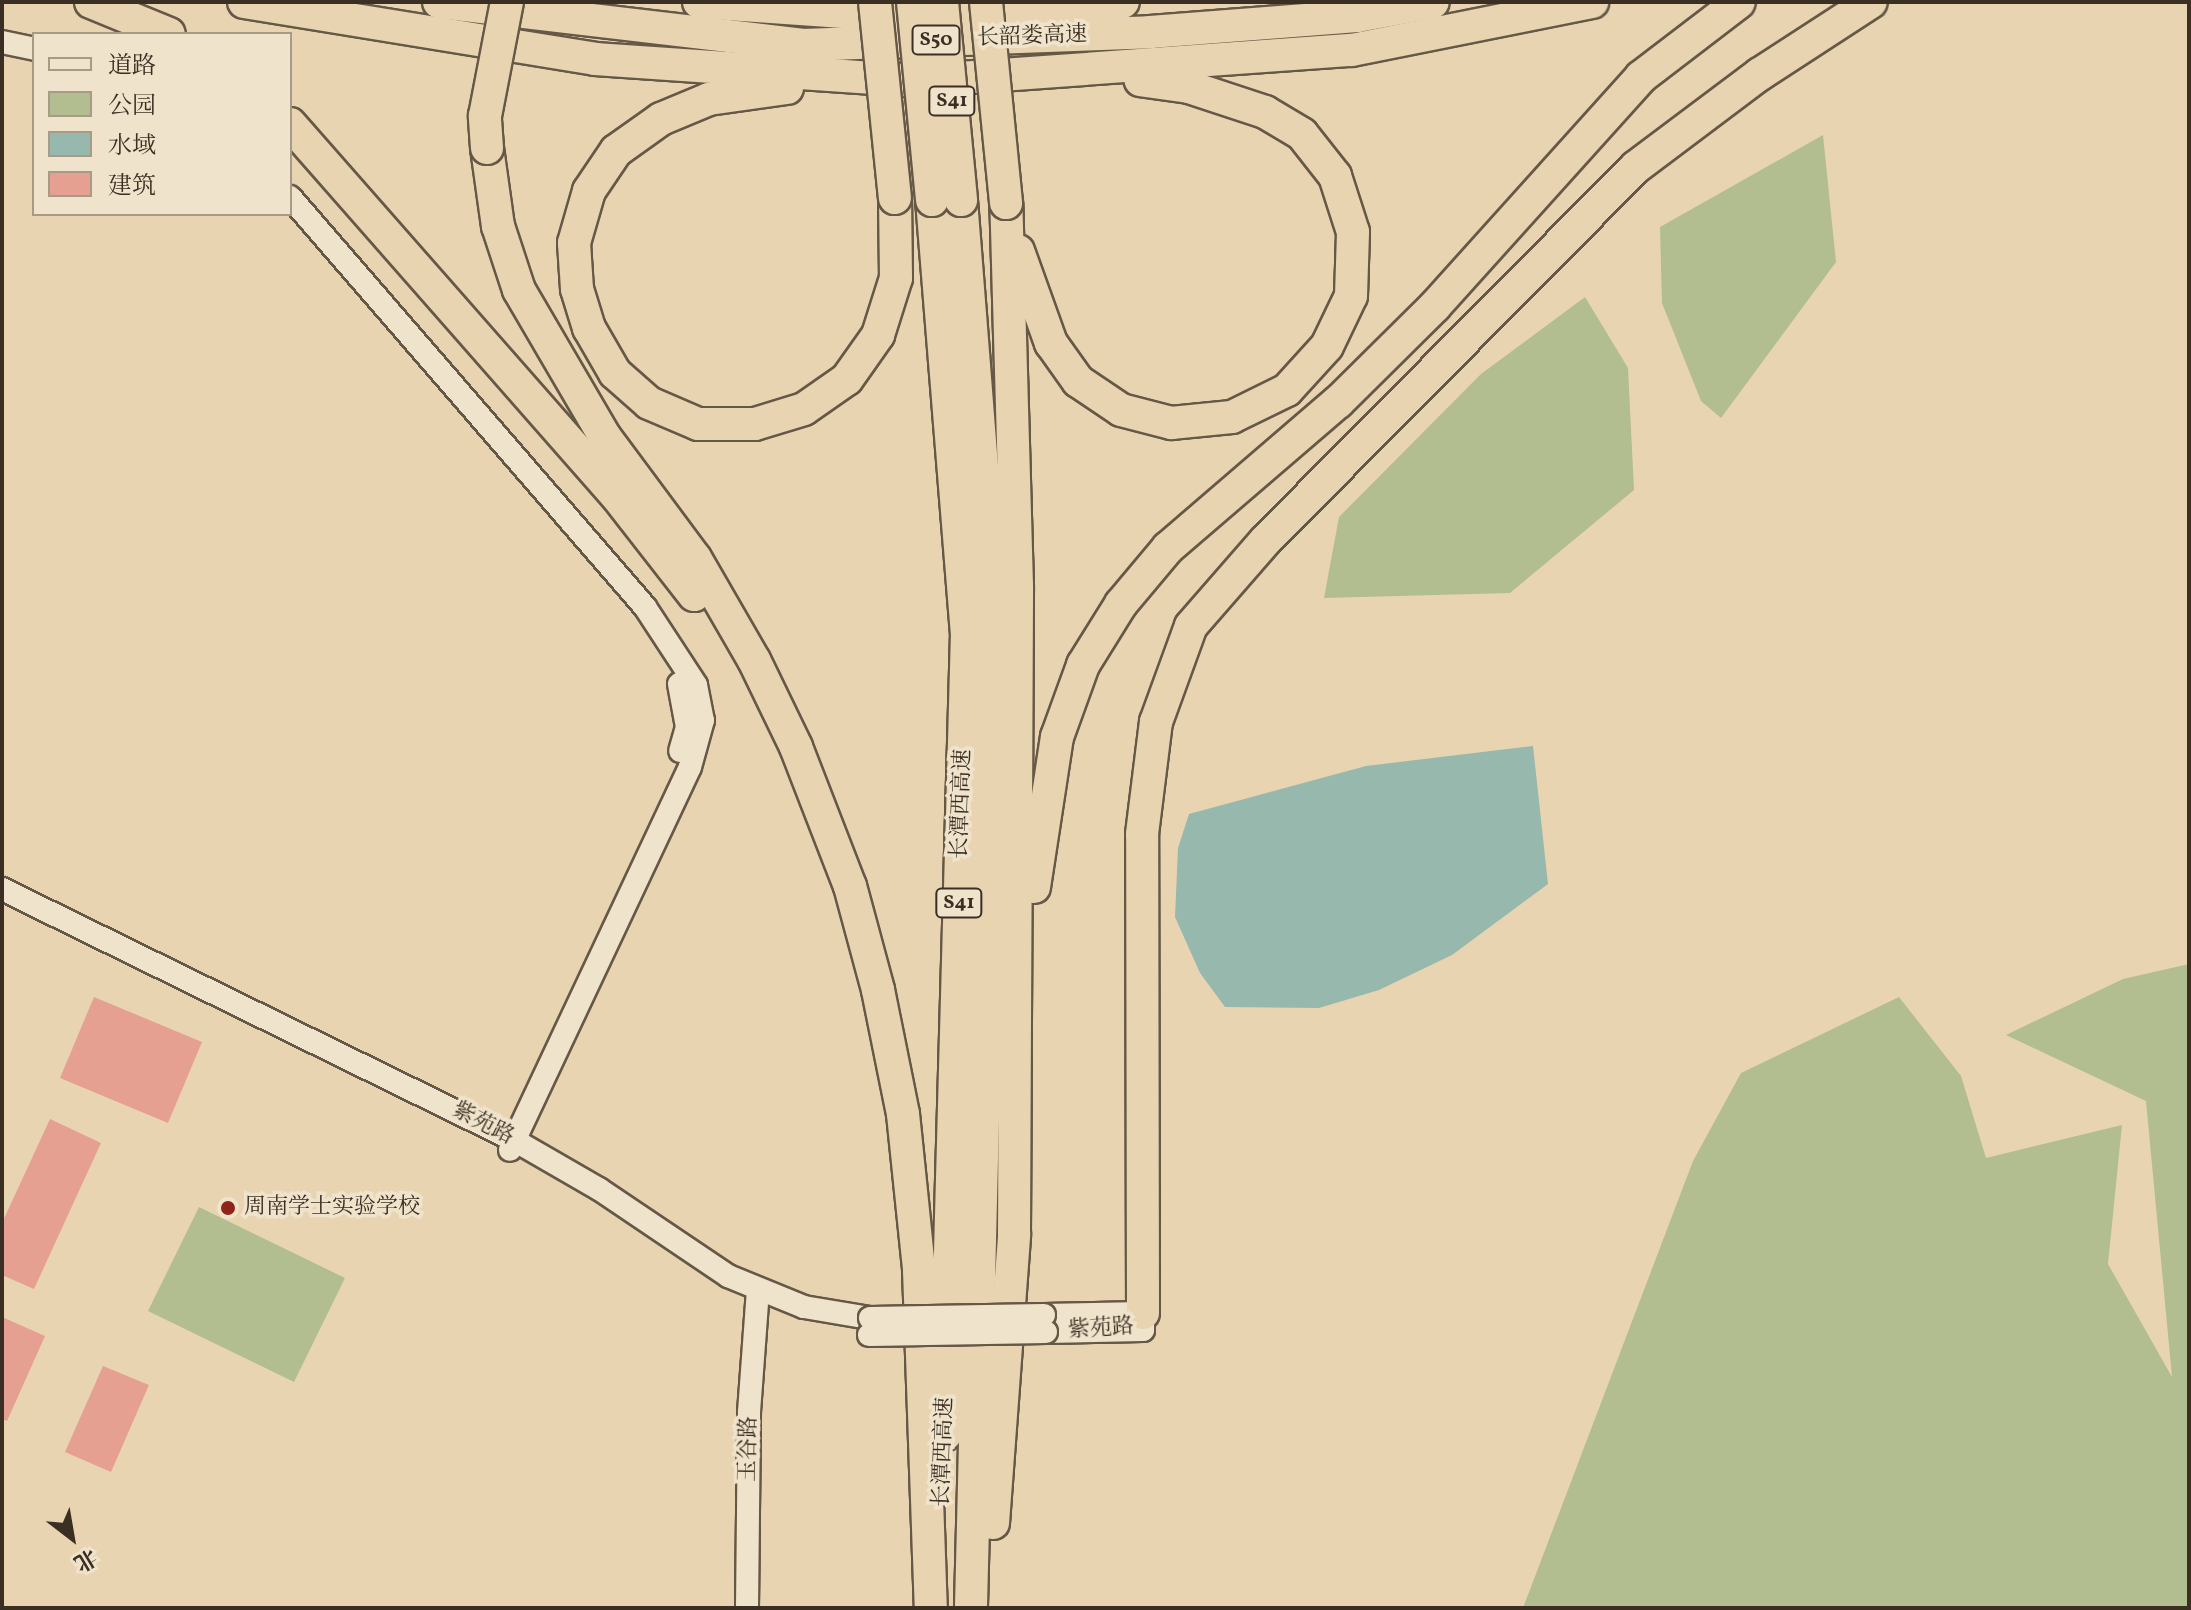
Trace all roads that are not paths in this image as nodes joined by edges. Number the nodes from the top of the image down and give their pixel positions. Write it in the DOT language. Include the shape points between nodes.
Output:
graph roads {
  1 [pos="91,2"];
  2 [pos="244,2"];
  3 [pos="439,2"];
  4 [pos="507,2"];
  5 [pos="699,2"];
  6 [pos="875,2"];
  7 [pos="913,2"];
  8 [pos="942,2"];
  9 [pos="986,2"];
  10 [pos="1114,2"];
  11 [pos="1123,2"];
  12 [pos="1433,2"];
  13 [pos="1592,2"];
  14 [pos="1739,2"];
  15 [pos="1871,2"];
  16 [pos="2,29"];
  17 [pos="164,32"];
  18 [pos="32,35"];
  19 [pos="2,42"];
  20 [pos="32,49"];
  21 [pos="1074,70"];
  22 [pos="865,79"];
  23 [pos="292,126"];
  24 [pos="292,199"];
  25 [pos="947,200"];
  26 [pos="1006,203"];
  27 [pos="290,216"];
  28 [pos="796,747"];
  29 [pos="2,889"];
  30 [pos="2,904"];
  31 [pos="1014,1113"];
  32 [pos="506,1142"];
  33 [pos="762,1299"];
  34 [pos="1143,1313"];
  35 [pos="747,1608"];
  36 [pos="757,1608"];
  37 [pos="931,1608"];
  38 [pos="940,1608"];
  39 [pos="971,1608"];
  40 [pos="985,1608"];
  1 -- 17 [label="highway"];
  2 -- 22 [label="highway" via="595,59"];
  3 -- 12 [label="highway, 长韶娄高速 / S50" via="803,45 1150,32 1357,16"];
  4 -- 28 [label="highway, bridge" via="485,116 487,148 498,226 526,303 605,437 695,558"];
  5 -- 10 [label="highway, 长韶娄高速 / S50" via="858,13"];
  6 -- 22 [label="highway, bridge" via="895,198 896,278 878,335 847,379 804,409 755,424 698,424 649,403 615,373 589,328 577,289 574,243 589,191 616,151 661,119 709,99"];
  7 -- 25 [label="highway, 长潭西高速 / S41, bridge"];
  8 -- 25 [label="highway, 长潭西高速 / S41, bridge"];
  9 -- 26 [label="highway, bridge"];
  10 -- 11 [label="highway, 长韶娄高速 / S50"];
  13 -- 21 [label="highway" via="1352,50"];
  14 -- 31 [label="highway" via="1641,77 1435,306 1338,402 1168,548 1121,604 1083,665 1057,737 1037,859"];
  15 -- 34 [label="highway" via="1760,74 1636,167 1266,540 1191,626 1156,722 1142,834"];
  16 -- 18 [label="street"];
  19 -- 20 [label="street"];
  21 -- 22 [label="highway" via="917,81"];
  21 -- 26 [label="highway" via="1189,87 1265,112 1302,134 1335,176 1353,232 1351,296 1327,346 1287,390 1232,417 1171,423 1121,410 1078,381 1051,343 1025,278"];
  23 -- 28 [label="highway" via="626,507 682,577"];
  24 -- 32 [label="street" via="645,607 696,685 703,720 690,767"];
  25 -- 38 [label="highway, 长潭西高速 / S41" via="967,632"];
  25 -- 39 [label="highway, 长潭西高速 / S41" via="995,631"];
  26 -- 31 [label="highway" via="1017,586"];
  27 -- 32 [label="street" via="633,612 666,656 684,694 687,727 675,766"];
  28 -- 37 [label="highway" via="850,886 903,1114 919,1270"];
  29 -- 32 [label="street, 紫苑路"];
  30 -- 32 [label="street, 紫苑路"];
  31 -- 40 [label="highway" via="1014,1234"];
  32 -- 33 [label="street, 紫苑路"];
  33 -- 34 [label="street, 紫苑路, bridge" via="807,1323 870,1326 1045,1324 1143,1330"];
  33 -- 35 [label="street, 玉谷路" via="749,1412"];
  33 -- 36 [label="street, 玉谷路"];
}
